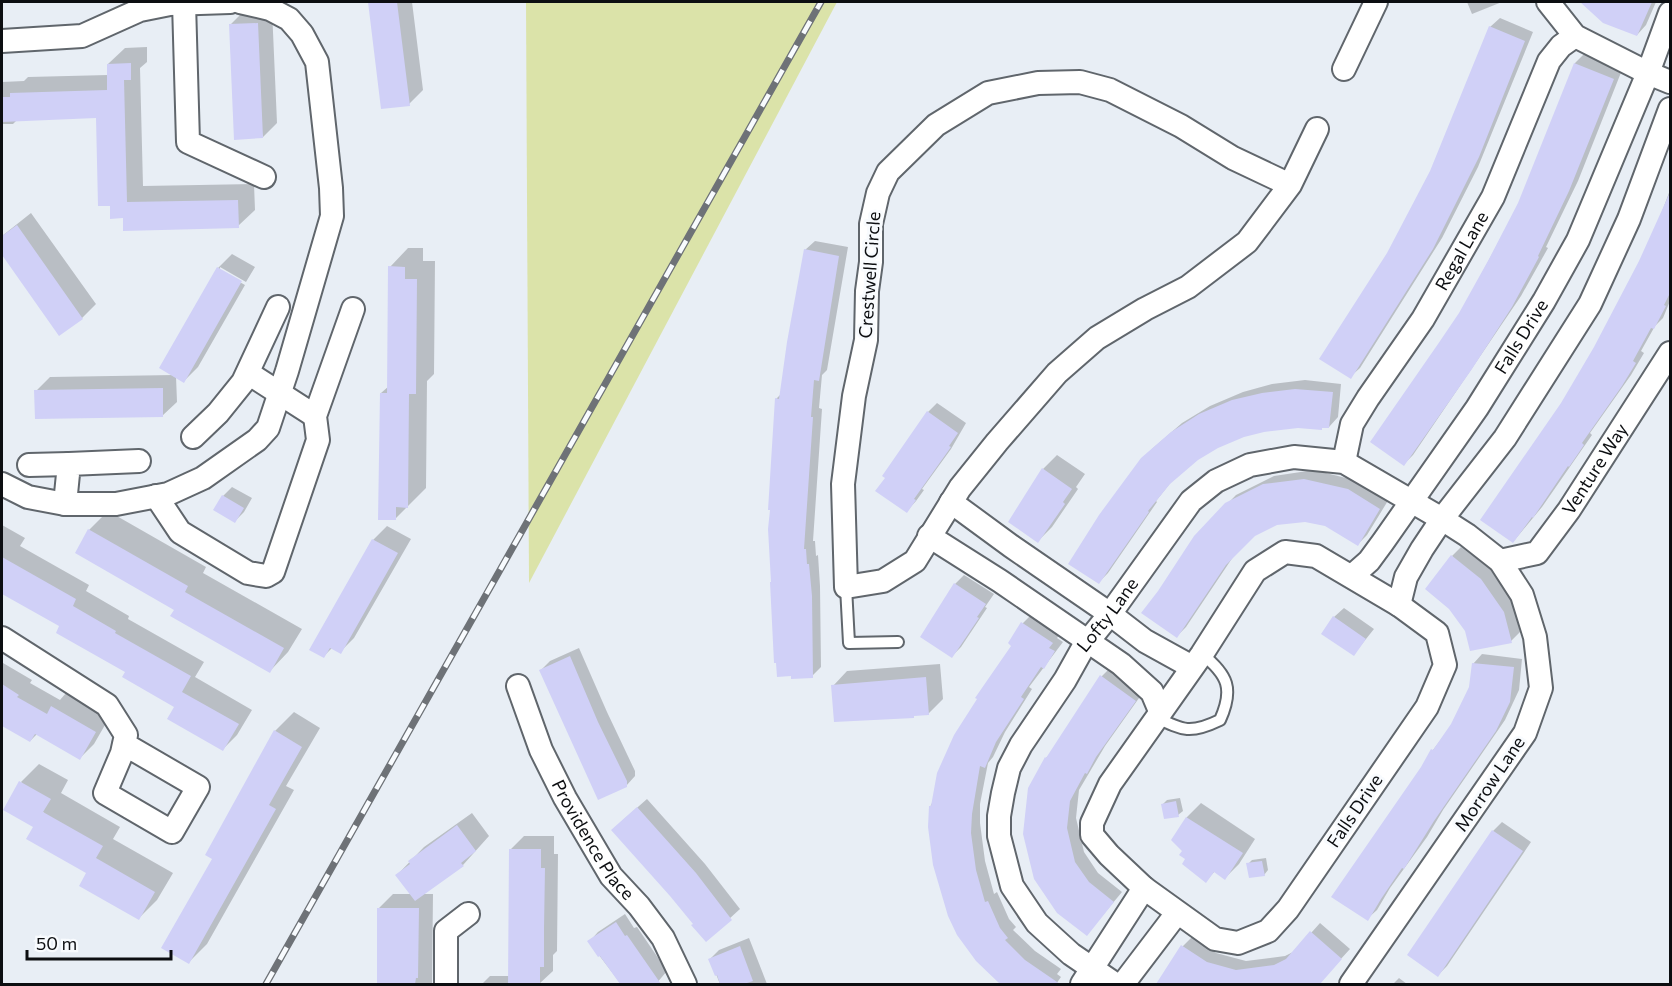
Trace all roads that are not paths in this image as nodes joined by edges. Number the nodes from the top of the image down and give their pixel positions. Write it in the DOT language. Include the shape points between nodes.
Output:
graph roads {
  1 [pos="194,2"];
  2 [pos="230,2"];
  3 [pos="240,2"];
  4 [pos="1548,2"];
  5 [pos="1367,4"];
  6 [pos="285,8"];
  7 [pos="1671,13"];
  8 [pos="1575,36"];
  9 [pos="2,41"];
  10 [pos="1344,69"];
  11 [pos="1648,73"];
  12 [pos="1671,82"];
  13 [pos="1671,109"];
  14 [pos="1317,129"];
  15 [pos="264,177"];
  16 [pos="1290,185"];
  17 [pos="278,306"];
  18 [pos="353,309"];
  19 [pos="1671,353"];
  20 [pos="248,373"];
  21 [pos="280,393"];
  22 [pos="315,416"];
  23 [pos="193,437"];
  24 [pos="139,461"];
  25 [pos="1344,462"];
  26 [pos="69,464"];
  27 [pos="29,465"];
  28 [pos="2,484"];
  29 [pos="156,496"];
  30 [pos="951,502"];
  31 [pos="1410,502"];
  32 [pos="65,504"];
  33 [pos="1442,519"];
  34 [pos="929,536"];
  35 [pos="1500,561"];
  36 [pos="1352,576"];
  37 [pos="846,587"];
  38 [pos="1400,605"];
  39 [pos="1110,614"];
  40 [pos="2,638"];
  41 [pos="1088,640"];
  42 [pos="898,642"];
  43 [pos="1197,661"];
  44 [pos="518,686"];
  45 [pos="1158,714"];
  46 [pos="124,744"];
  47 [pos="1144,888"];
  48 [pos="1177,913"];
  49 [pos="468,914"];
  50 [pos="1088,976"];
  51 [pos="446,984"];
  52 [pos="685,984"];
  53 [pos="1115,984"];
  54 [pos="1123,984"];
  55 [pos="1351,984"];
  1 -- 2 [label="street"];
  1 -- 9 [label="street" via="140,10 82,36"];
  1 -- 15 [label="street" via="188,142"];
  3 -- 6 [label="street"];
  4 -- 8 [label="street"];
  5 -- 10 [label="street"];
  6 -- 21 [label="street" via="316,62 332,216"];
  7 -- 11 [label="street, Falls Drive"];
  8 -- 11 [label="street"];
  8 -- 25 [label="street, Regal Lane" via="1549,61 1493,197 1423,319 1353,424"];
  11 -- 12 [label="street"];
  11 -- 31 [label="street, Falls Drive" via="1578,240 1556,281 1477,408"];
  13 -- 33 [label="street" via="1629,219 1590,304 1505,438"];
  14 -- 16 [label="street"];
  16 -- 30 [label="street" via="1247,242 1188,287 1097,338 1057,373"];
  16 -- 37 [label="street, Crestwell Circle" via="1110,90 1080,82 1038,83 988,93 936,125 888,172 878,192 871,224 866,340 843,484"];
  17 -- 20 [label="street"];
  18 -- 22 [label="street"];
  19 -- 35 [label="street, Venture Way" via="1537,553"];
  20 -- 21 [label="street"];
  20 -- 23 [label="street" via="218,413"];
  21 -- 22 [label="street"];
  21 -- 29 [label="street" via="268,428 257,440 203,478"];
  22 -- 29 [label="street" via="318,440 273,572 266,576 248,573 180,532"];
  24 -- 26 [label="street"];
  25 -- 31 [label="street, Lofty Lane"];
  25 -- 39 [label="street, Lofty Lane" via="1294,457 1250,465 1216,481 1191,501"];
  26 -- 27 [label="street"];
  26 -- 32 [label="street"];
  28 -- 32 [label="street" via="28,497"];
  29 -- 32 [label="street" via="116,504"];
  30 -- 34 [label="street"];
  30 -- 39 [label="street"];
  31 -- 33 [label="street, Lofty Lane"];
  31 -- 36 [label="street, Falls Drive" via="1369,561"];
  33 -- 35 [label="street, Morrow Lane"];
  33 -- 38 [label="street" via="1406,577"];
  34 -- 37 [label="street" via="915,561 883,581"];
  34 -- 41 [label="street"];
  35 -- 55 [label="street, Morrow Lane" via="1522,595 1535,637 1541,688 1525,733"];
  36 -- 38 [label="street, Falls Drive"];
  36 -- 43 [label="street, Falls Drive" via="1316,556 1285,552 1255,571"];
  37 -- 42 [label="lane" via="849,644"];
  38 -- 48 [label="street, Falls Drive" via="1437,633 1444,665 1427,707 1288,909 1268,932 1238,943 1215,939"];
  39 -- 41 [label="street, Lofty Lane"];
  39 -- 43 [label="street" via="1145,641"];
  40 -- 46 [label="street" via="107,705 126,735"];
  41 -- 45 [label="street" via="1152,692"];
  41 -- 50 [label="street, Lofty Lane" via="1009,768 999,816 999,836 1011,886 1037,923 1071,954"];
  43 -- 45 [label="street, Falls Drive"];
  43 -- 45 [label="lane" via="1224,675 1228,691 1220,720 1205,728 1179,729"];
  44 -- 52 [label="street, Providence Place" via="541,750 565,798 611,876 663,938"];
  45 -- 47 [label="street, Falls Drive" via="1110,784 1092,823 1092,835"];
  47 -- 48 [label="street, Falls Drive"];
  47 -- 50 [label="street"];
  48 -- 54 [label="street"];
  49 -- 51 [label="street" via="446,931"];
  50 -- 53 [label="street, Lofty Lane"];
}
